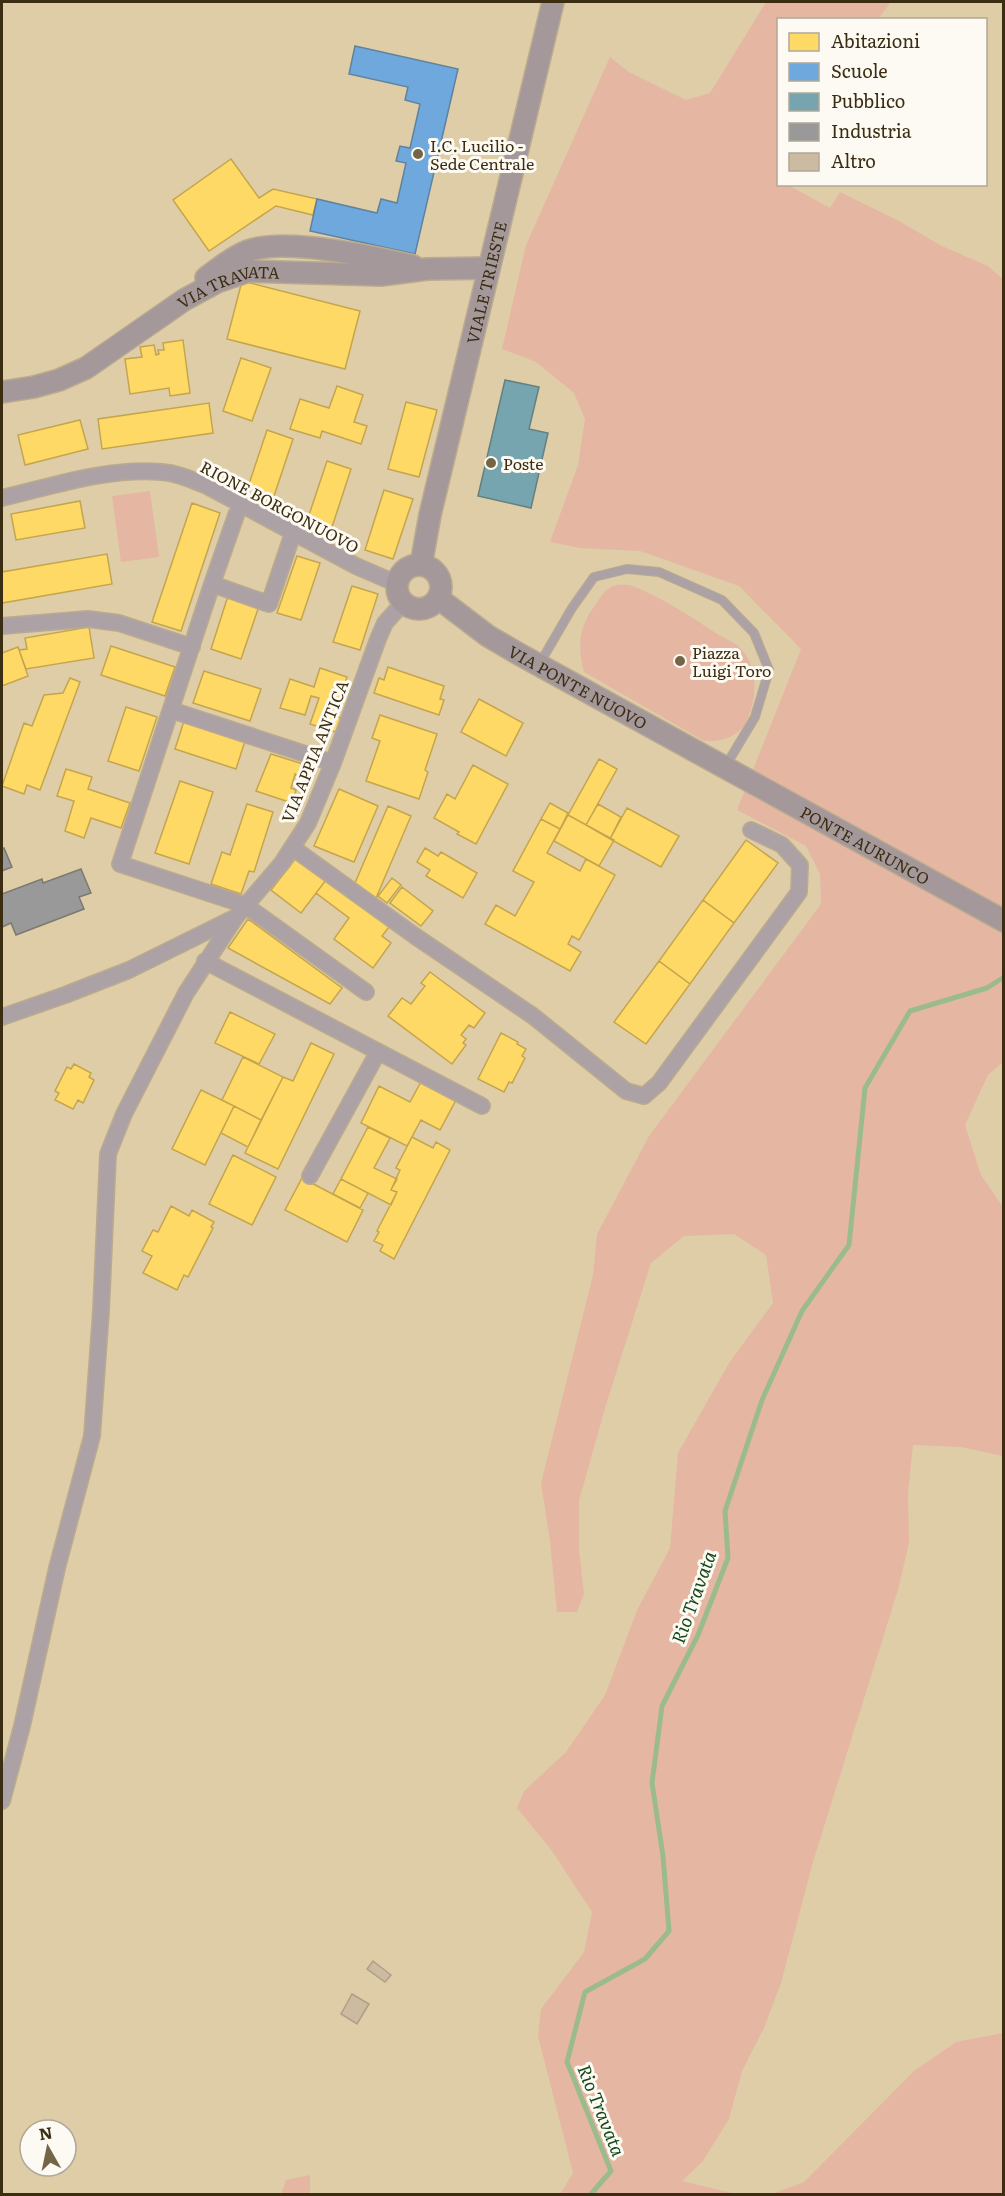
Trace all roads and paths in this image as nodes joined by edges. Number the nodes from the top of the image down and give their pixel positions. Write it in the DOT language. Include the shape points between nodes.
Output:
graph roads {
  1 [pos="553,2"];
  2 [pos="489,268"];
  3 [pos="2,392"];
  4 [pos="2,498"];
  5 [pos="240,504"];
  6 [pos="293,532"];
  7 [pos="421,565"];
  8 [pos="397,582"];
  9 [pos="212,584"];
  10 [pos="438,598"];
  11 [pos="404,603"];
  12 [pos="2,626"];
  13 [pos="192,647"];
  14 [pos="539,665"];
  15 [pos="171,710"];
  16 [pos="333,763"];
  17 [pos="725,768"];
  18 [pos="751,830"];
  19 [pos="293,848"];
  20 [pos="245,905"];
  21 [pos="235,918"];
  22 [pos="1004,921"];
  23 [pos="205,961"];
  24 [pos="366,992"];
  25 [pos="2,1017"];
  26 [pos="378,1052"];
  27 [pos="482,1106"];
  28 [pos="310,1176"];
  29 [pos="2,1801"];
  1 -- 2 [label="street, VIALE TRIESTE"];
  2 -- 3 [label="street, VIA TRAVATA" via="427,269 378,258 265,246 237,256 198,283 184,300 86,368 59,380"];
  2 -- 7 [label="street, VIALE TRIESTE"];
  4 -- 5 [label="street, RIONE BORGONUOVO" via="113,474 164,472 207,486"];
  5 -- 6 [label="street, RIONE BORGONUOVO"];
  5 -- 9 [label="street"];
  6 -- 8 [label="street, RIONE BORGONUOVO" via="356,566"];
  6 -- 9 [label="street" via="269,604"];
  7 -- 8 [label="street" via="403,571"];
  7 -- 10 [label="street" via="438,576"];
  8 -- 11 [label="street"];
  9 -- 13 [label="street"];
  10 -- 11 [label="street" via="422,609"];
  10 -- 14 [label="street, VIA PONTE NUOVO" via="488,636"];
  11 -- 16 [label="street, VIA APPIA ANTICA" via="385,623"];
  12 -- 13 [label="street" via="98,620"];
  13 -- 15 [label="street"];
  14 -- 17 [label="street, VIA PONTE NUOVO"];
  14 -- 17 [label="lane" via="594,577 627,569 659,572 722,600 754,633 769,670 755,717"];
  15 -- 16 [label="street"];
  15 -- 20 [label="street" via="120,864"];
  16 -- 19 [label="street, VIA APPIA ANTICA"];
  17 -- 22 [label="street, PONTE AURUNCO"];
  18 -- 19 [label="street" via="782,845 800,866 799,892 659,1083 644,1096 627,1091 532,1016"];
  19 -- 20 [label="street, VIA APPIA ANTICA"];
  20 -- 21 [label="street, VIA APPIA ANTICA"];
  20 -- 24 [label="street"];
  21 -- 23 [label="street, VIA APPIA ANTICA"];
  21 -- 25 [label="street" via="129,969"];
  23 -- 26 [label="street"];
  23 -- 29 [label="street, VIA APPIA ANTICA" via="124,1114 108,1154 92,1436"];
  26 -- 27 [label="street"];
  26 -- 28 [label="street"];
}
